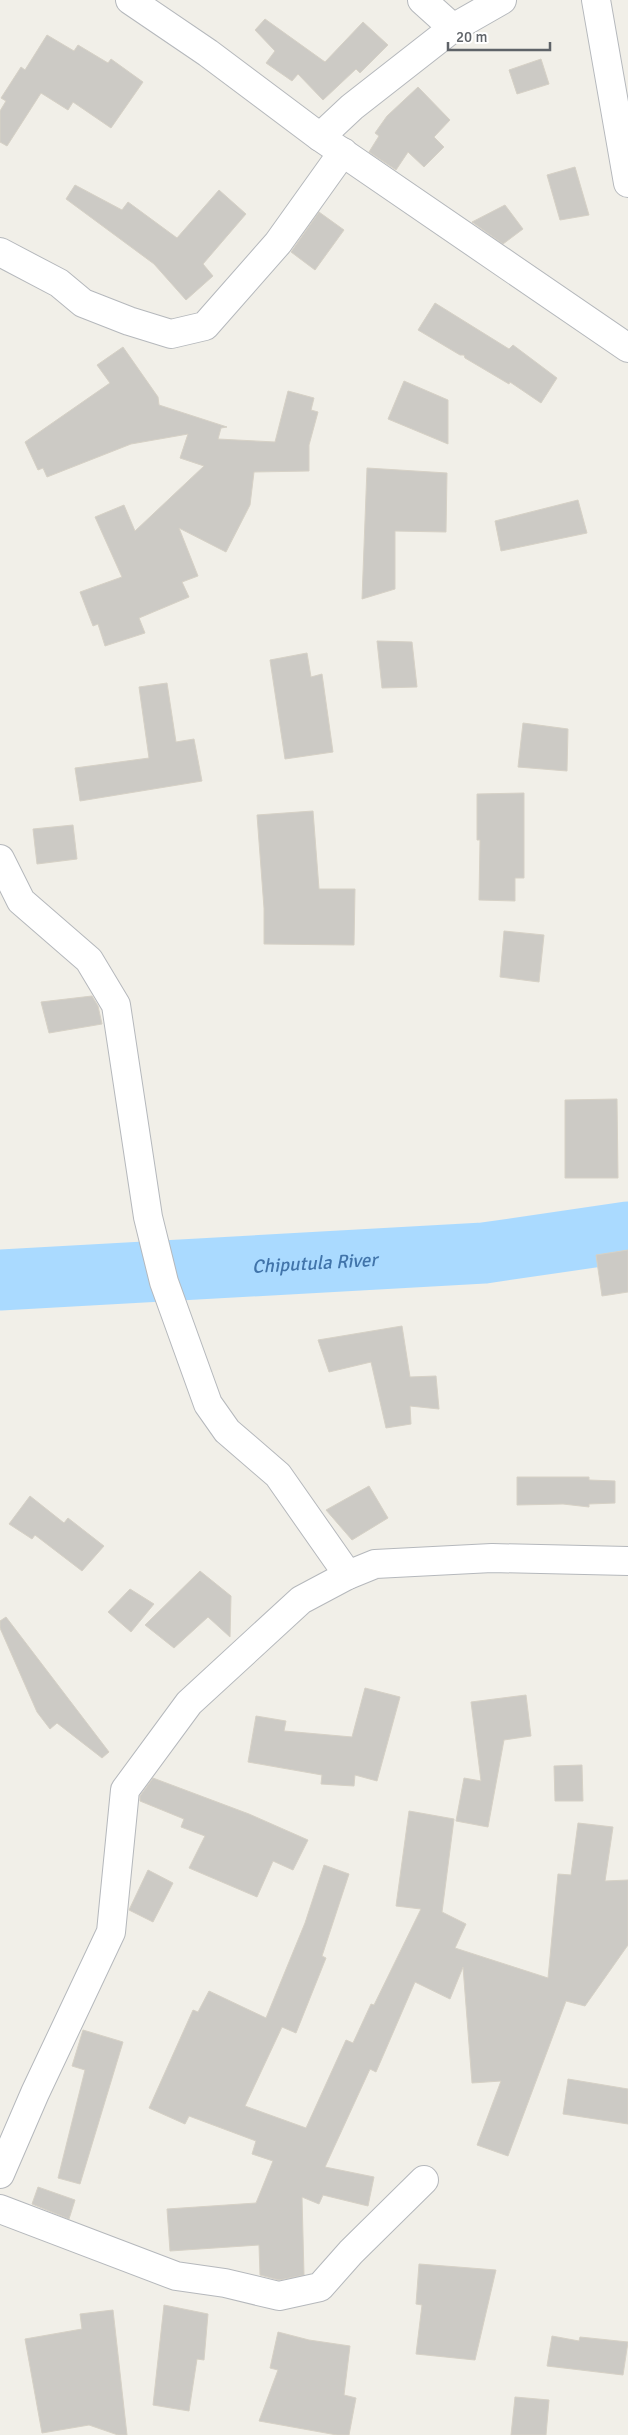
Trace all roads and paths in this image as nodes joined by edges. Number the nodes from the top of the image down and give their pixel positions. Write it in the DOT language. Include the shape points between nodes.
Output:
graph roads {
  1 [pos="130,0"];
  2 [pos="422,0"];
  3 [pos="502,0"];
  4 [pos="596,0"];
  5 [pos="453,28"];
  6 [pos="320,137"];
  7 [pos="343,152"];
  8 [pos="628,183"];
  9 [pos="0,252"];
  10 [pos="628,348"];
  11 [pos="0,859"];
  12 [pos="628,1561"];
  13 [pos="348,1575"];
  14 [pos="0,2174"];
  15 [pos="424,2180"];
  16 [pos="0,2208"];
  1 -- 6 [label="street" via="208,53"];
  2 -- 5 [label="street"];
  3 -- 5 [label="street"];
  4 -- 8 [label="street"];
  5 -- 6 [label="street" via="352,107"];
  6 -- 7 [label="street"];
  7 -- 9 [label="street" via="278,243 205,326 171,334 129,321 83,303 59,283"];
  7 -- 10 [label="street"];
  11 -- 13 [label="street" via="21,901 89,960 116,1005 148,1217 164,1282 208,1404 227,1432 278,1475"];
  12 -- 13 [label="street" via="492,1558 375,1564"];
  13 -- 14 [label="street" via="301,1600 189,1703 125,1790 111,1932"];
  15 -- 16 [label="street" via="320,2287 279,2296 176,2276"];
}
